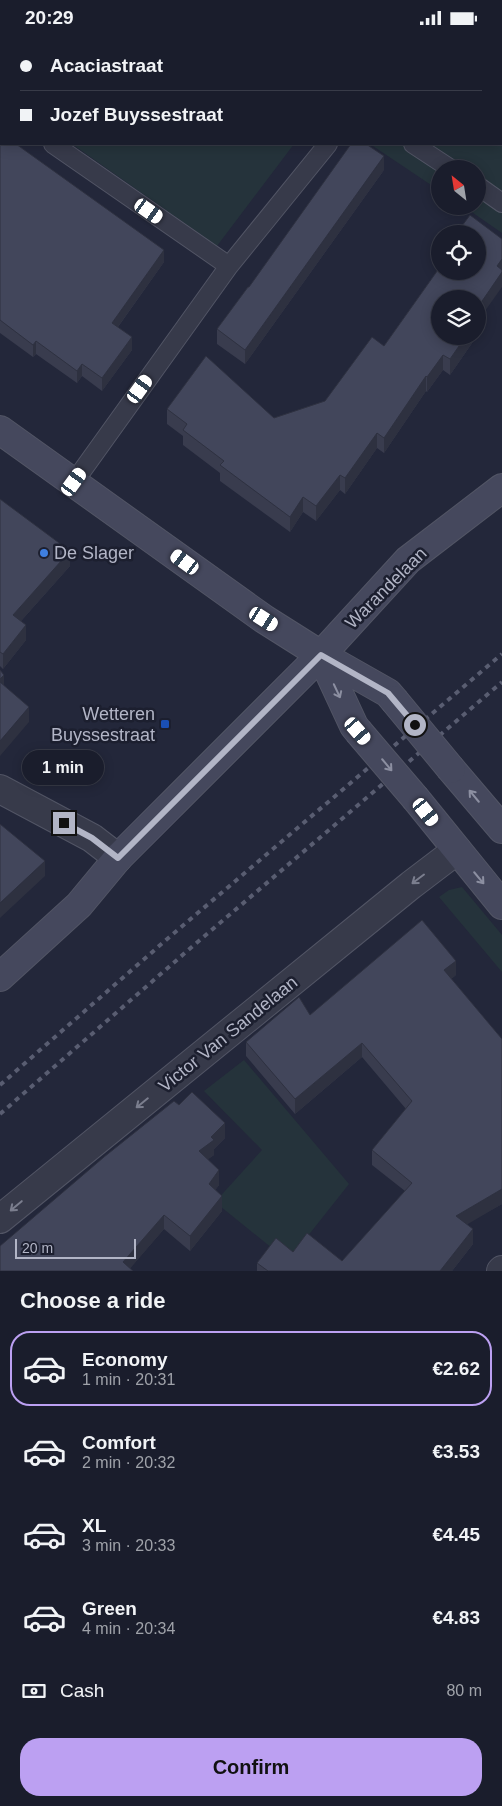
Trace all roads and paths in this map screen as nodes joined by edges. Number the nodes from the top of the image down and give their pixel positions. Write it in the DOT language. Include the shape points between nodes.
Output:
graph roads {
  1 [pos="54,145"];
  2 [pos="327,145"];
  3 [pos="415,145"];
  4 [pos="437,160"];
  5 [pos="486,192"];
  6 [pos="502,203"];
  7 [pos="229,267"];
  8 [pos="0,430"];
  9 [pos="74,482"];
  10 [pos="502,487"];
  11 [pos="321,655"];
  12 [pos="0,789"];
  13 [pos="502,829"];
  14 [pos="457,850"];
  15 [pos="118,858"];
  16 [pos="502,905"];
  17 [pos="0,977"];
  18 [pos="0,1219"];
  1 -- 7 [label="lane"];
  2 -- 7 [label="lane"];
  3 -- 4 [label="lane"];
  5 -- 6 [label="lane"];
  7 -- 9 [label="lane"];
  8 -- 9 [label="main road"];
  9 -- 11 [label="main road" via="264,619"];
  10 -- 11 [label="main road, Warandelaan" via="408,560"];
  13 -- 11 [label="main road, one-way, bridge" via="388,693"];
  11 -- 14 [label="main road, one-way, bridge" via="358,731"];
  11 -- 15 [label="main road, Warandelaan"];
  12 -- 15 [label="street" via="92,838"];
  14 -- 16 [label="main road, one-way"];
  14 -- 18 [label="street, Victor Van Sandelaan, one-way"];
  15 -- 17 [label="main road, Warandelaan" via="79,905"];
}
